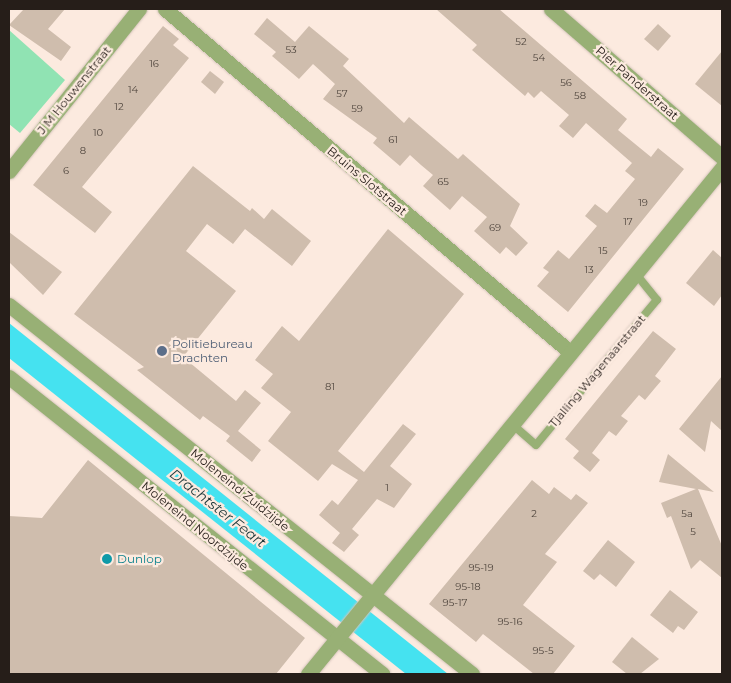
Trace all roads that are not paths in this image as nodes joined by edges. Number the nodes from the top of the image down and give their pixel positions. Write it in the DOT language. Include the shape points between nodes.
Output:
graph roads {
  1 [pos="139,9"];
  2 [pos="165,9"];
  3 [pos="551,9"];
  4 [pos="722,157"];
  5 [pos="722,168"];
  6 [pos="9,171"];
  7 [pos="635,273"];
  8 [pos="9,306"];
  9 [pos="570,352"];
  10 [pos="9,377"];
  11 [pos="513,425"];
  12 [pos="370,598"];
  13 [pos="342,634"];
  14 [pos="308,674"];
  15 [pos="382,674"];
  16 [pos="472,674"];
  1 -- 6 [label="street, J M Houwenstraat"];
  2 -- 9 [label="street, Bruins Slotstraat"];
  3 -- 4 [label="street, Pier Panderstraat"];
  5 -- 7 [label="street"];
  7 -- 9 [label="street"];
  7 -- 11 [label="lane, Tjalling Wagenaarstraat" via="656,300 536,445"];
  8 -- 12 [label="street, Moleneind Zuidzijde"];
  9 -- 11 [label="street"];
  10 -- 13 [label="street, Moleneind Noordzijde"];
  11 -- 12 [label="street"];
  12 -- 13 [label="street"];
  12 -- 16 [label="street, Moleneind Zuidzijde"];
  13 -- 14 [label="street"];
  13 -- 15 [label="street, Moleneind Noordzijde"];
}
